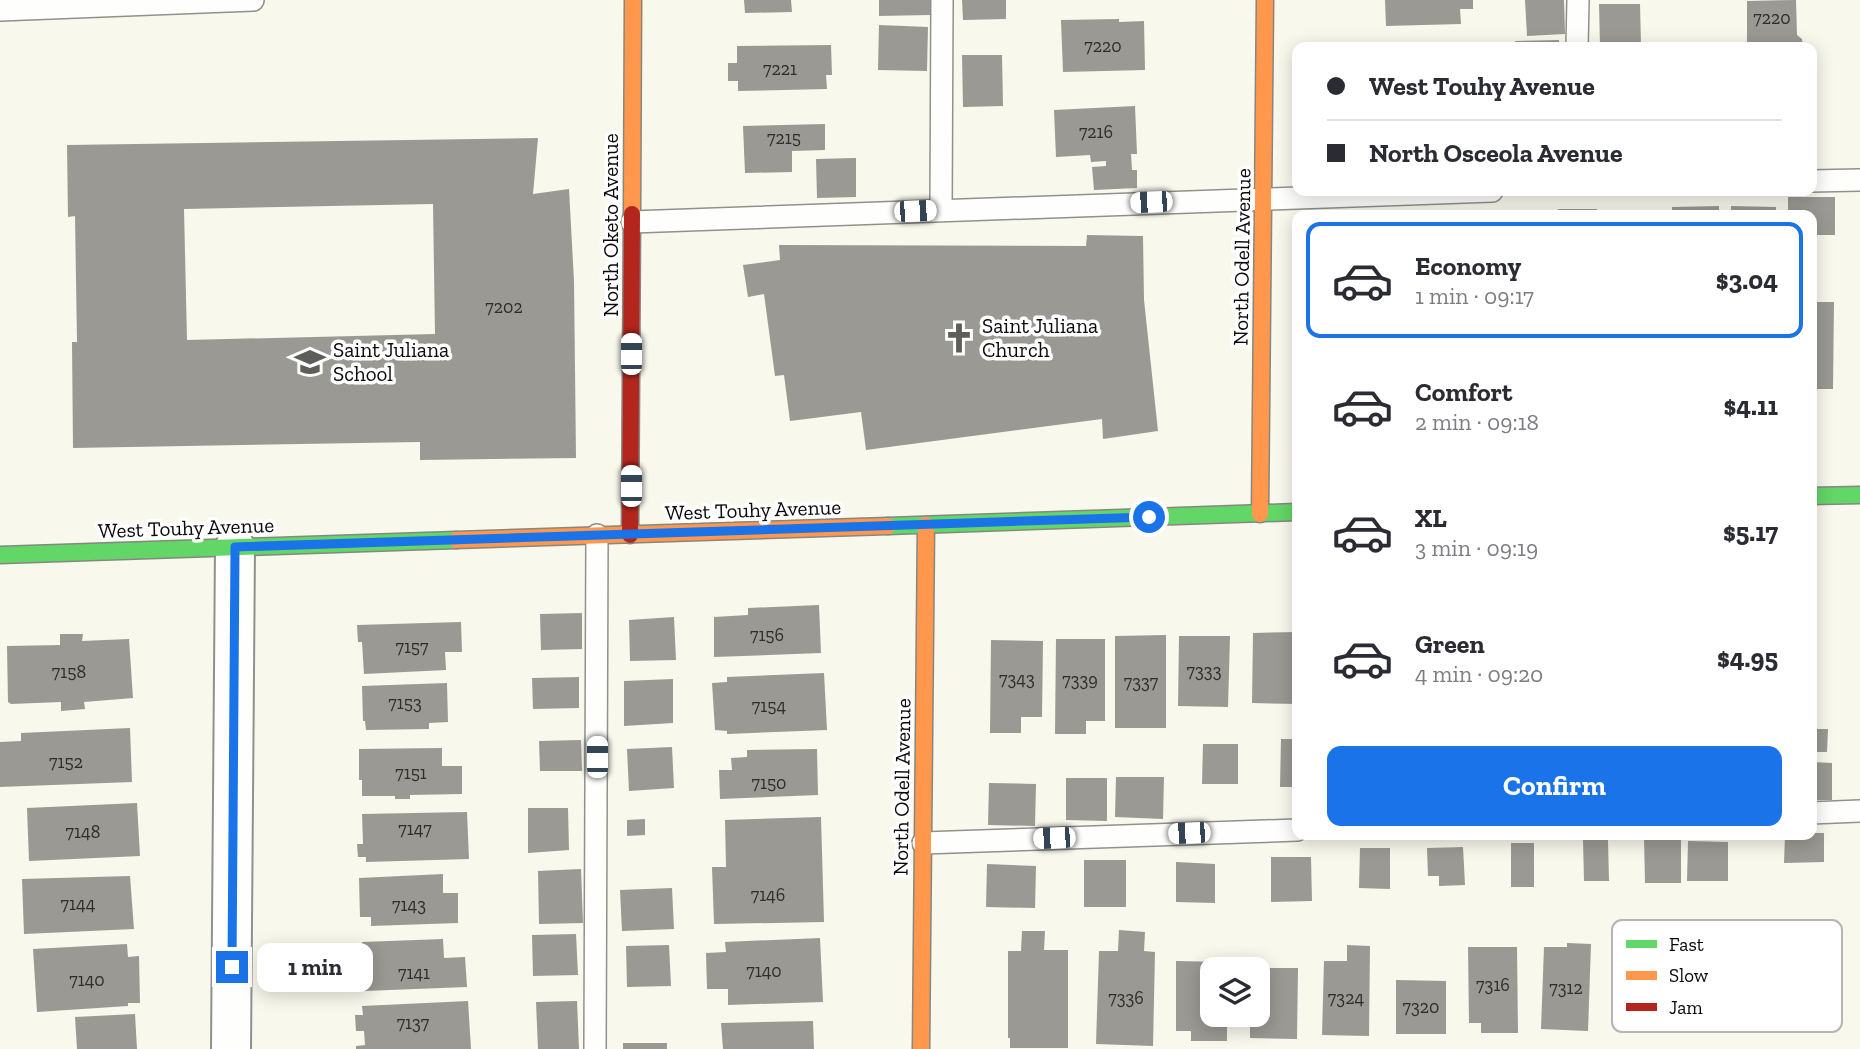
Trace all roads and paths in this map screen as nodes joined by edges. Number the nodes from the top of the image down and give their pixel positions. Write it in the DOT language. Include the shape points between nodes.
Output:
graph roads {
  1 [pos="253,0"];
  2 [pos="633,0"];
  3 [pos="942,0"];
  4 [pos="1265,0"];
  5 [pos="1578,0"];
  6 [pos="0,10"];
  7 [pos="1577,42"];
  8 [pos="1860,180"];
  9 [pos="1817,181"];
  10 [pos="1329,196"];
  11 [pos="1264,198"];
  12 [pos="941,210"];
  13 [pos="632,222"];
  14 [pos="1860,495"];
  15 [pos="1817,496"];
  16 [pos="1292,513"];
  17 [pos="1260,514"];
  18 [pos="926,525"];
  19 [pos="597,535"];
  20 [pos="630,535"];
  21 [pos="235,547"];
  22 [pos="0,555"];
  23 [pos="1860,811"];
  24 [pos="1817,813"];
  25 [pos="1292,830"];
  26 [pos="923,843"];
  27 [pos="231,1049"];
  28 [pos="595,1049"];
  29 [pos="920,1049"];
  1 -- 6 [label="lane"];
  2 -- 13 [label="street, North Oketo Avenue"];
  3 -- 12 [label="lane"];
  4 -- 11 [label="street, North Odell Avenue"];
  5 -- 7 [label="lane"];
  8 -- 9 [label="lane"];
  10 -- 11 [label="lane"];
  11 -- 12 [label="lane"];
  11 -- 17 [label="street, North Odell Avenue"];
  12 -- 13 [label="lane"];
  13 -- 20 [label="street, North Oketo Avenue"];
  14 -- 15 [label="street"];
  16 -- 17 [label="street, West Touhy Avenue"];
  17 -- 18 [label="street, West Touhy Avenue"];
  18 -- 20 [label="street, West Touhy Avenue"];
  18 -- 26 [label="street, North Odell Avenue"];
  19 -- 20 [label="street, West Touhy Avenue"];
  19 -- 21 [label="street, West Touhy Avenue"];
  19 -- 28 [label="lane"];
  21 -- 22 [label="street, West Touhy Avenue"];
  21 -- 27 [label="street"];
  23 -- 24 [label="lane"];
  25 -- 26 [label="lane"];
  26 -- 29 [label="street, North Odell Avenue"];
}
